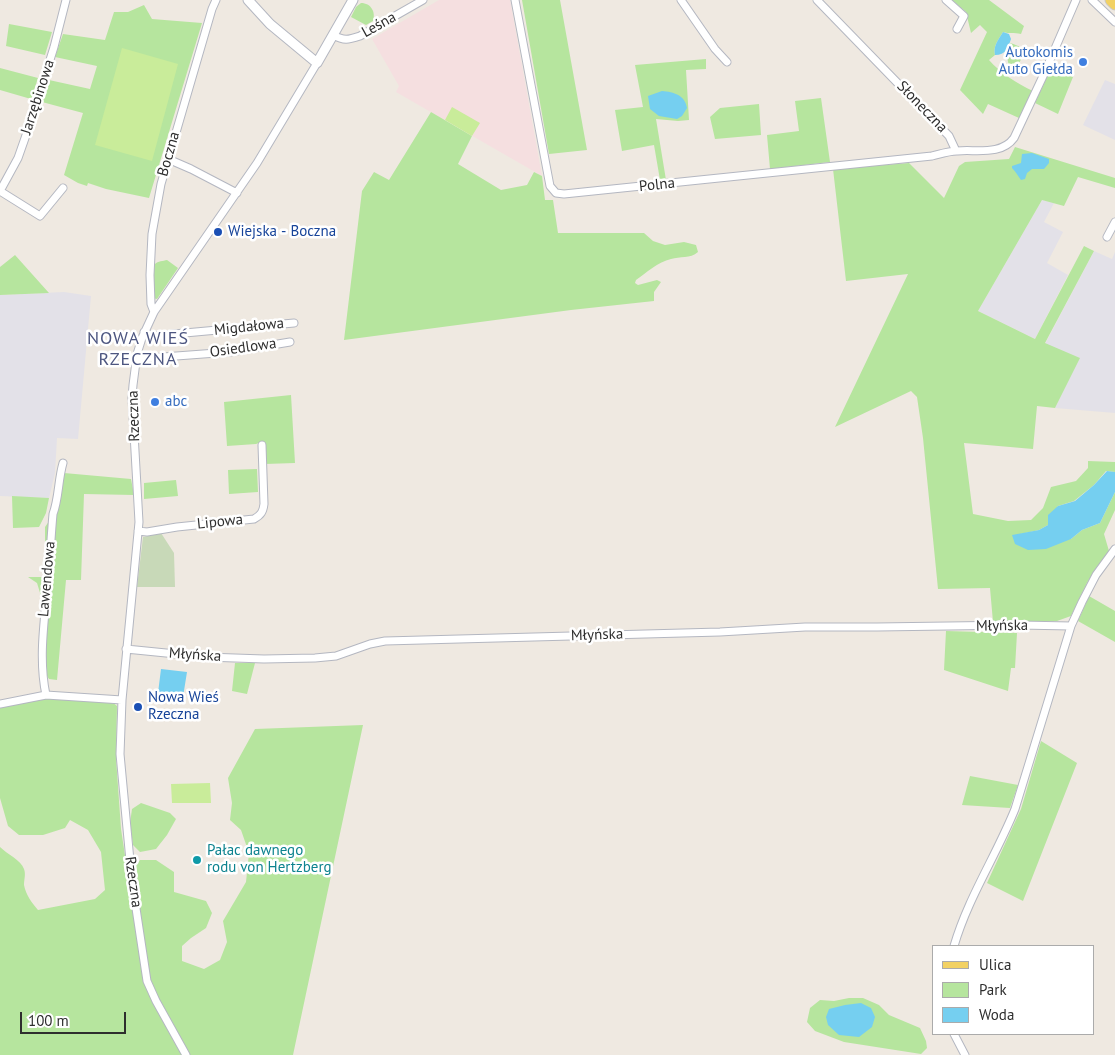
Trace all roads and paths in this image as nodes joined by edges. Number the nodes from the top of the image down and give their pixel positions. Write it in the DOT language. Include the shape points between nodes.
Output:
graph roads {
  1 [pos="66,0"];
  2 [pos="216,0"];
  3 [pos="248,0"];
  4 [pos="353,0"];
  5 [pos="423,0"];
  6 [pos="515,0"];
  7 [pos="681,0"];
  8 [pos="817,0"];
  9 [pos="946,0"];
  10 [pos="1076,0"];
  11 [pos="1092,0"];
  12 [pos="1111,0"];
  13 [pos="1115,4"];
  14 [pos="1115,22"];
  15 [pos="957,29"];
  16 [pos="333,35"];
  17 [pos="727,62"];
  18 [pos="317,63"];
  19 [pos="956,151"];
  20 [pos="168,160"];
  21 [pos="63,188"];
  22 [pos="0,191"];
  23 [pos="236,193"];
  24 [pos="1115,222"];
  25 [pos="1107,237"];
  26 [pos="154,312"];
  27 [pos="294,323"];
  28 [pos="144,332"];
  29 [pos="290,342"];
  30 [pos="136,359"];
  31 [pos="262,445"];
  32 [pos="63,463"];
  33 [pos="138,531"];
  34 [pos="1115,549"];
  35 [pos="1071,626"];
  36 [pos="126,649"];
  37 [pos="46,695"];
  38 [pos="122,700"];
  39 [pos="0,704"];
  40 [pos="954,945"];
  41 [pos="955,1035"];
  42 [pos="186,1055"];
  43 [pos="965,1055"];
  1 -- 22 [label="street, Jarzębinowa" via="31,121 18,158"];
  2 -- 20 [label="street, Boczna"];
  3 -- 18 [label="street" via="270,24"];
  4 -- 16 [label="street"];
  5 -- 16 [label="street, Leśna" via="360,36 349,40"];
  6 -- 19 [label="street, Polna" via="550,186 556,193 663,185"];
  7 -- 17 [label="street"];
  8 -- 19 [label="street, Słoneczna" via="949,136"];
  9 -- 15 [label="street" via="964,16"];
  10 -- 19 [label="street, Słoneczna" via="1012,141 993,150"];
  11 -- 14 [label="street"];
  12 -- 13 [label="main road"];
  16 -- 18 [label="street"];
  18 -- 23 [label="street, Rzeczna"];
  20 -- 23 [label="street"];
  20 -- 26 [label="street, Boczna" via="152,234 150,293"];
  21 -- 22 [label="street" via="40,216"];
  23 -- 26 [label="street, Rzeczna"];
  24 -- 25 [label="street"];
  26 -- 28 [label="street, Rzeczna"];
  27 -- 28 [label="street, Migdałowa" via="152,336"];
  28 -- 30 [label="street, Rzeczna"];
  29 -- 30 [label="street, Osiedlowa" via="230,352"];
  30 -- 33 [label="street, Rzeczna" via="132,398"];
  31 -- 33 [label="street, Lipowa" via="264,504 262,513 254,519"];
  32 -- 37 [label="street, Lawendowa" via="52,514 43,627 42,677"];
  33 -- 36 [label="street, Rzeczna"];
  34 -- 35 [label="street" via="1096,576"];
  35 -- 36 [label="street, Młyńska" via="805,627 385,641 336,656 306,658 206,657"];
  35 -- 40 [label="street" via="1015,809 964,916"];
  36 -- 38 [label="street, Rzeczna"];
  37 -- 38 [label="street"];
  37 -- 39 [label="street"];
  38 -- 42 [label="street, Rzeczna" via="120,754 143,960 156,1001"];
  41 -- 43 [label="street"];
}
